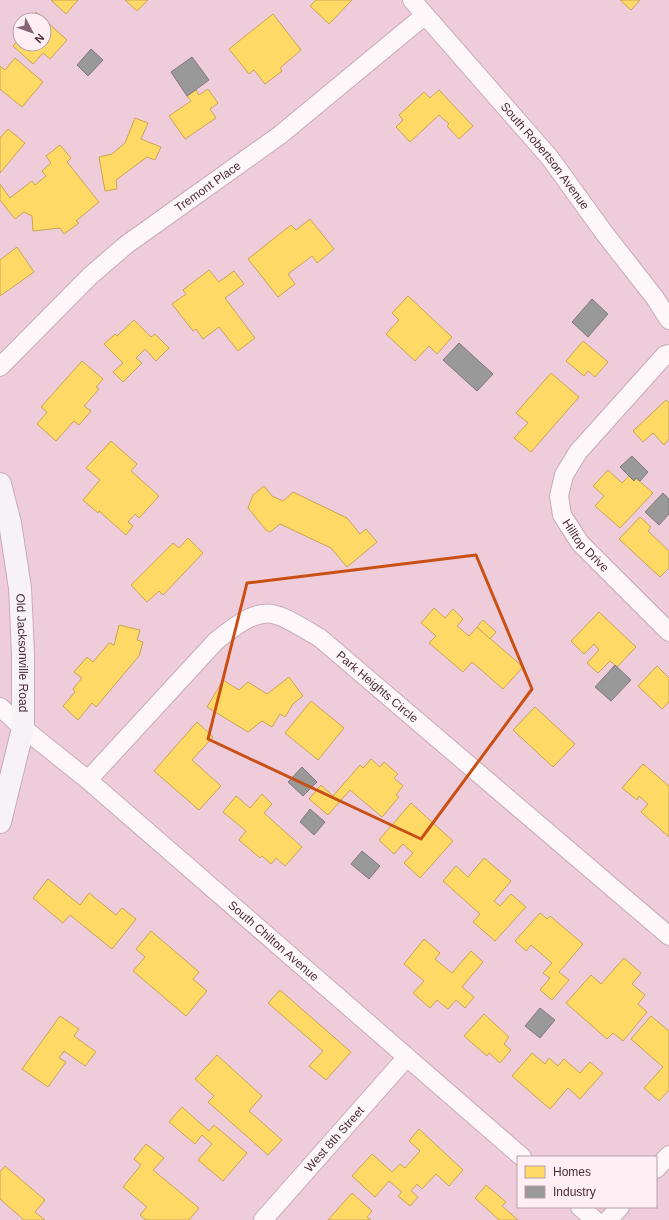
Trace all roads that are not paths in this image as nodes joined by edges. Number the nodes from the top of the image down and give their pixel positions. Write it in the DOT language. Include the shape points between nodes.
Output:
graph roads {
  1 [pos="412,0"];
  2 [pos="424,16"];
  3 [pos="669,320"];
  4 [pos="669,354"];
  5 [pos="0,367"];
  6 [pos="0,484"];
  7 [pos="669,632"];
  8 [pos="0,707"];
  9 [pos="23,728"];
  10 [pos="88,780"];
  11 [pos="0,822"];
  12 [pos="669,936"];
  13 [pos="406,1058"];
  14 [pos="669,1155"];
  15 [pos="521,1156"];
  16 [pos="657,1168"];
  17 [pos="581,1208"];
  18 [pos="619,1208"];
  19 [pos="264,1220"];
  20 [pos="595,1220"];
  21 [pos="608,1220"];
  1 -- 2 [label="street, South Robertson Avenue"];
  2 -- 3 [label="street, South Robertson Avenue" via="550,158"];
  2 -- 5 [label="street, Tremont Place" via="280,136 126,245 90,276"];
  4 -- 7 [label="street, Hilltop Drive" via="665,355 578,452 564,475 559,496 562,515 580,543"];
  6 -- 9 [label="main road, Old Jacksonville Road" via="10,523 20,588 24,653"];
  8 -- 9 [label="street, South Chilton Avenue"];
  9 -- 10 [label="street, South Chilton Avenue"];
  9 -- 11 [label="main road, Old Jacksonville Road"];
  10 -- 12 [label="street, Park Heights Circle" via="216,641 253,615 269,612 320,638"];
  10 -- 13 [label="street, South Chilton Avenue"];
  13 -- 15 [label="street, South Chilton Avenue"];
  13 -- 19 [label="street, West 8th Street"];
  14 -- 16 [label="street"];
  17 -- 20 [label="street"];
  18 -- 21 [label="street"];
}
